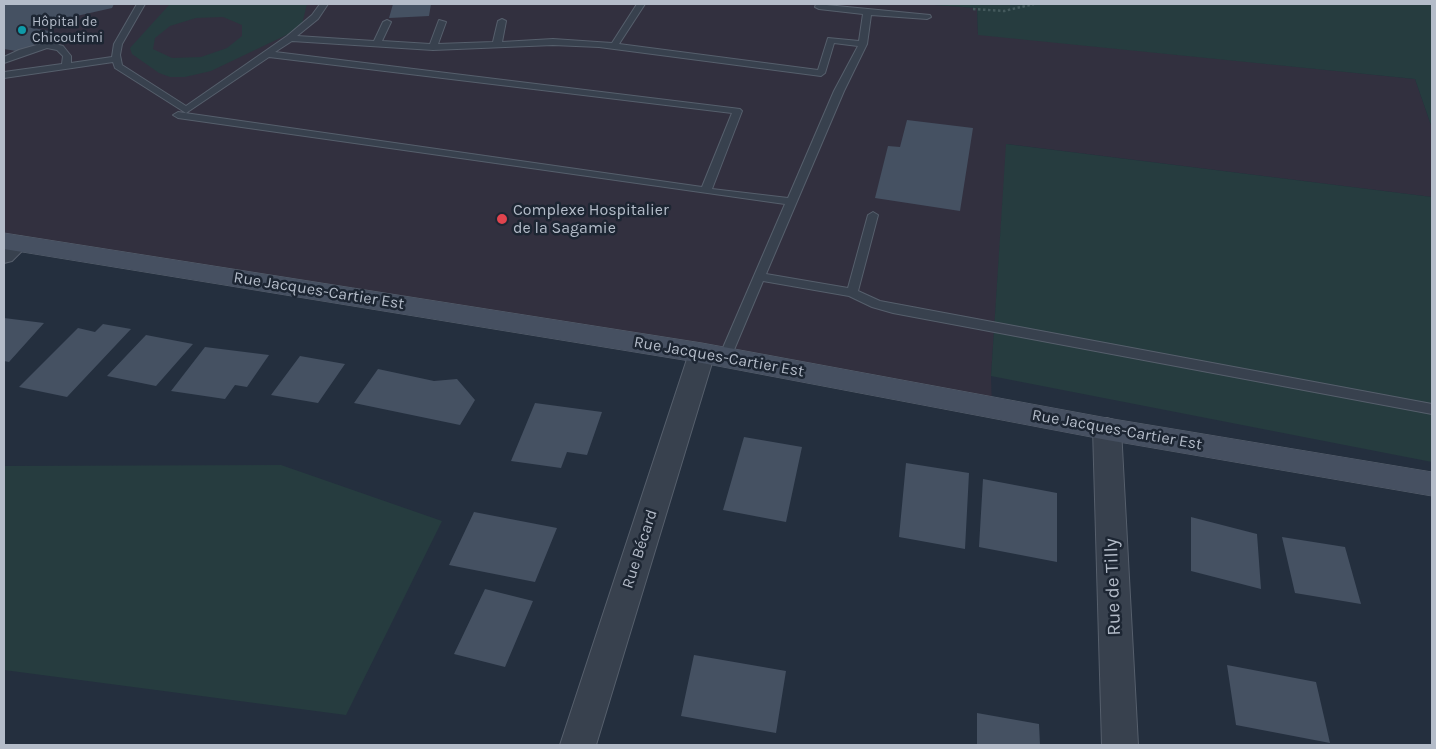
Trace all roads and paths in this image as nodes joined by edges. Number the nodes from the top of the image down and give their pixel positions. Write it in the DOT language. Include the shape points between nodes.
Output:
graph roads {
  1 [pos="141,4"];
  2 [pos="324,4"];
  3 [pos="641,4"];
  4 [pos="820,4"];
  5 [pos="1034,4"];
  6 [pos="972,9"];
  7 [pos="867,12"];
  8 [pos="927,18"];
  9 [pos="502,21"];
  10 [pos="387,22"];
  11 [pos="442,22"];
  12 [pos="290,38"];
  13 [pos="377,43"];
  14 [pos="497,44"];
  15 [pos="862,44"];
  16 [pos="434,46"];
  17 [pos="614,46"];
  18 [pos="267,54"];
  19 [pos="116,59"];
  20 [pos="4,60"];
  21 [pos="66,65"];
  22 [pos="4,75"];
  23 [pos="178,115"];
  24 [pos="706,191"];
  25 [pos="791,202"];
  26 [pos="873,215"];
  27 [pos="9,247"];
  28 [pos="759,276"];
  29 [pos="852,293"];
  30 [pos="714,355"];
  31 [pos="1432,409"];
  32 [pos="1107,430"];
  33 [pos="1432,484"];
  34 [pos="578,745"];
  35 [pos="1120,745"];
  1 -- 19 [label="lane" via="118,44"];
  2 -- 12 [label="lane"];
  3 -- 17 [label="lane"];
  4 -- 7 [label="lane" via="820,8"];
  5 -- 6 [label="path" via="1004,11"];
  7 -- 8 [label="lane"];
  7 -- 15 [label="lane"];
  9 -- 14 [label="lane"];
  10 -- 13 [label="lane"];
  11 -- 16 [label="lane"];
  12 -- 13 [label="lane"];
  12 -- 18 [label="lane"];
  13 -- 16 [label="lane"];
  14 -- 16 [label="lane"];
  14 -- 17 [label="lane" via="553,42"];
  15 -- 17 [label="lane" via="831,40 821,73"];
  15 -- 25 [label="lane"];
  18 -- 19 [label="lane" via="186,110 118,66"];
  18 -- 24 [label="lane" via="736,111"];
  19 -- 21 [label="lane"];
  20 -- 21 [label="lane" via="47,45 60,48 66,56"];
  21 -- 22 [label="lane"];
  23 -- 24 [label="lane"];
  24 -- 25 [label="lane"];
  25 -- 28 [label="lane"];
  26 -- 29 [label="lane"];
  27 -- 30 [label="main road, Rue Jacques-Cartier Est"];
  28 -- 29 [label="lane"];
  28 -- 30 [label="lane"];
  29 -- 31 [label="lane" via="893,310"];
  30 -- 32 [label="main road, Rue Jacques-Cartier Est"];
  30 -- 34 [label="street, Rue Bécard"];
  32 -- 33 [label="main road, Rue Jacques-Cartier Est"];
  32 -- 35 [label="street, Rue de Tilly"];
}
